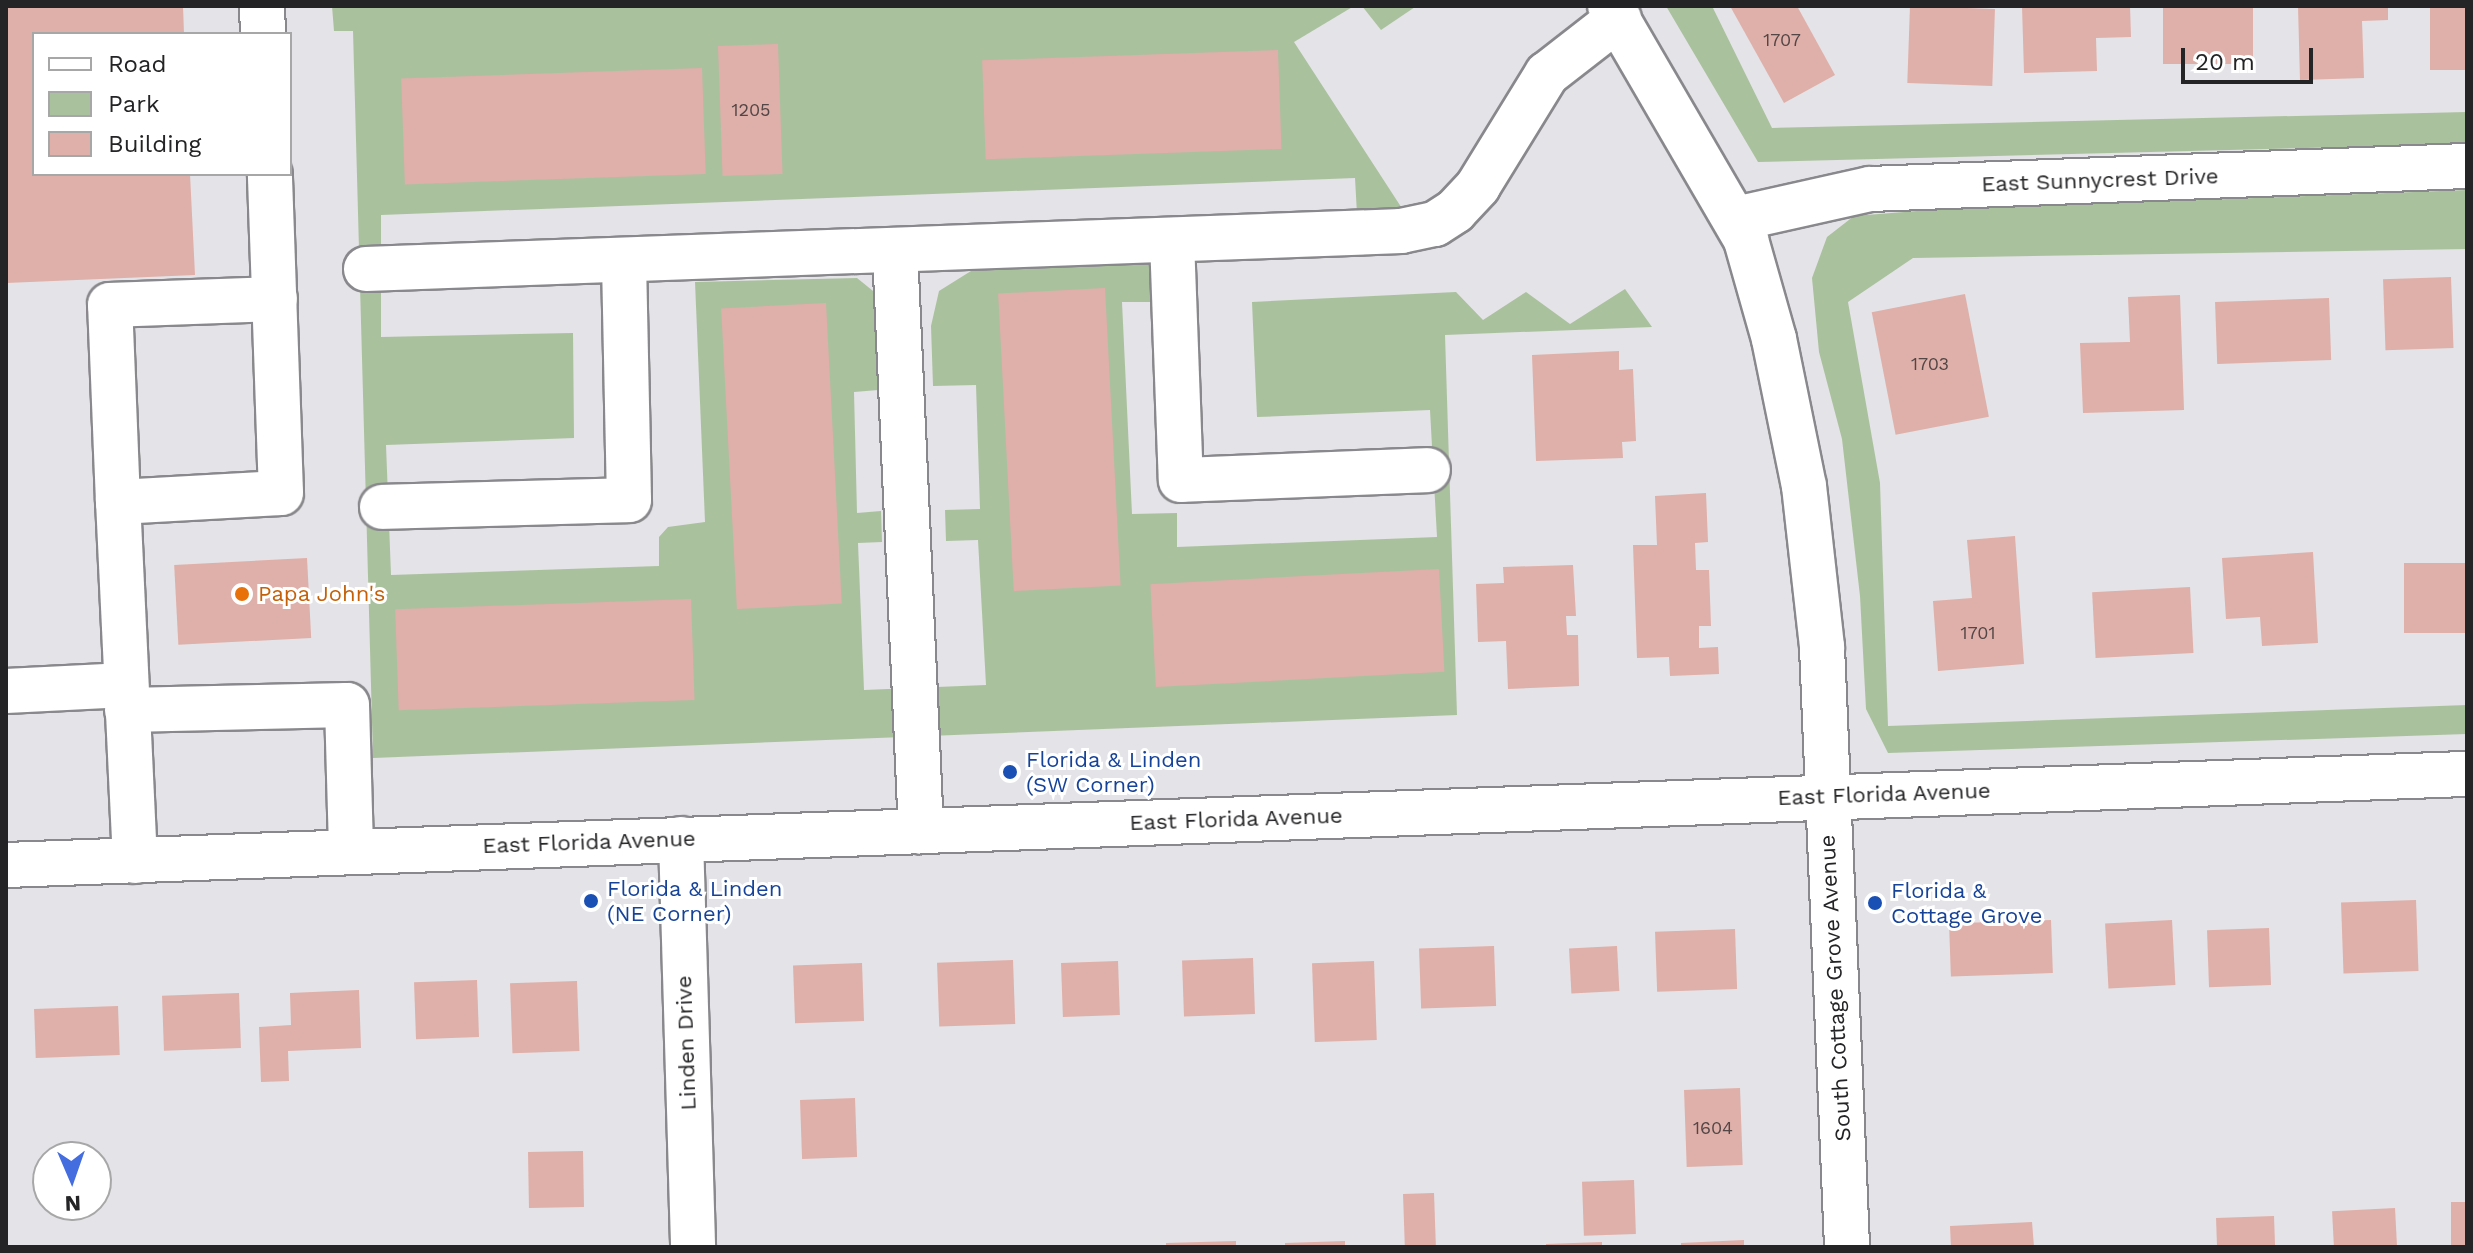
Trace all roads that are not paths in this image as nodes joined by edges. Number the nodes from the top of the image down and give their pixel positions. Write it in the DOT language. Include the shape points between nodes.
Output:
graph roads {
  1 [pos="262,6"];
  2 [pos="1614,12"];
  3 [pos="263,32"];
  4 [pos="2467,166"];
  5 [pos="270,176"];
  6 [pos="1736,219"];
  7 [pos="1172,240"];
  8 [pos="895,251"];
  9 [pos="624,261"];
  10 [pos="366,269"];
  11 [pos="275,299"];
  12 [pos="1428,470"];
  13 [pos="118,502"];
  14 [pos="382,507"];
  15 [pos="6,691"];
  16 [pos="127,698"];
  17 [pos="2467,774"];
  18 [pos="1825,796"];
  19 [pos="921,831"];
  20 [pos="681,839"];
  21 [pos="351,852"];
  22 [pos="135,861"];
  23 [pos="6,865"];
  24 [pos="693,1247"];
  25 [pos="1847,1247"];
  1 -- 3 [label="main road"];
  2 -- 6 [label="main road, South Cottage Grove Avenue"];
  2 -- 7 [label="main road" via="1547,74 1478,186 1435,224 1401,231"];
  4 -- 6 [label="main road, East Sunnycrest Drive" via="1870,189"];
  5 -- 11 [label="main road"];
  6 -- 18 [label="main road, South Cottage Grove Avenue" via="1774,339 1804,486 1822,647"];
  7 -- 8 [label="main road"];
  7 -- 12 [label="main road" via="1181,480"];
  8 -- 9 [label="main road"];
  8 -- 19 [label="main road"];
  9 -- 10 [label="main road"];
  9 -- 14 [label="main road" via="629,500"];
  11 -- 13 [label="main road" via="281,493"];
  11 -- 13 [label="main road" via="110,305"];
  13 -- 16 [label="main road"];
  15 -- 16 [label="main road"];
  16 -- 21 [label="main road" via="347,705"];
  16 -- 22 [label="main road"];
  17 -- 18 [label="main road, East Florida Avenue"];
  18 -- 19 [label="main road, East Florida Avenue"];
  18 -- 25 [label="main road, South Cottage Grove Avenue"];
  19 -- 20 [label="main road, East Florida Avenue"];
  20 -- 21 [label="main road, East Florida Avenue"];
  20 -- 24 [label="main road, Linden Drive"];
  21 -- 22 [label="main road, East Florida Avenue"];
  22 -- 23 [label="main road, East Florida Avenue"];
}
